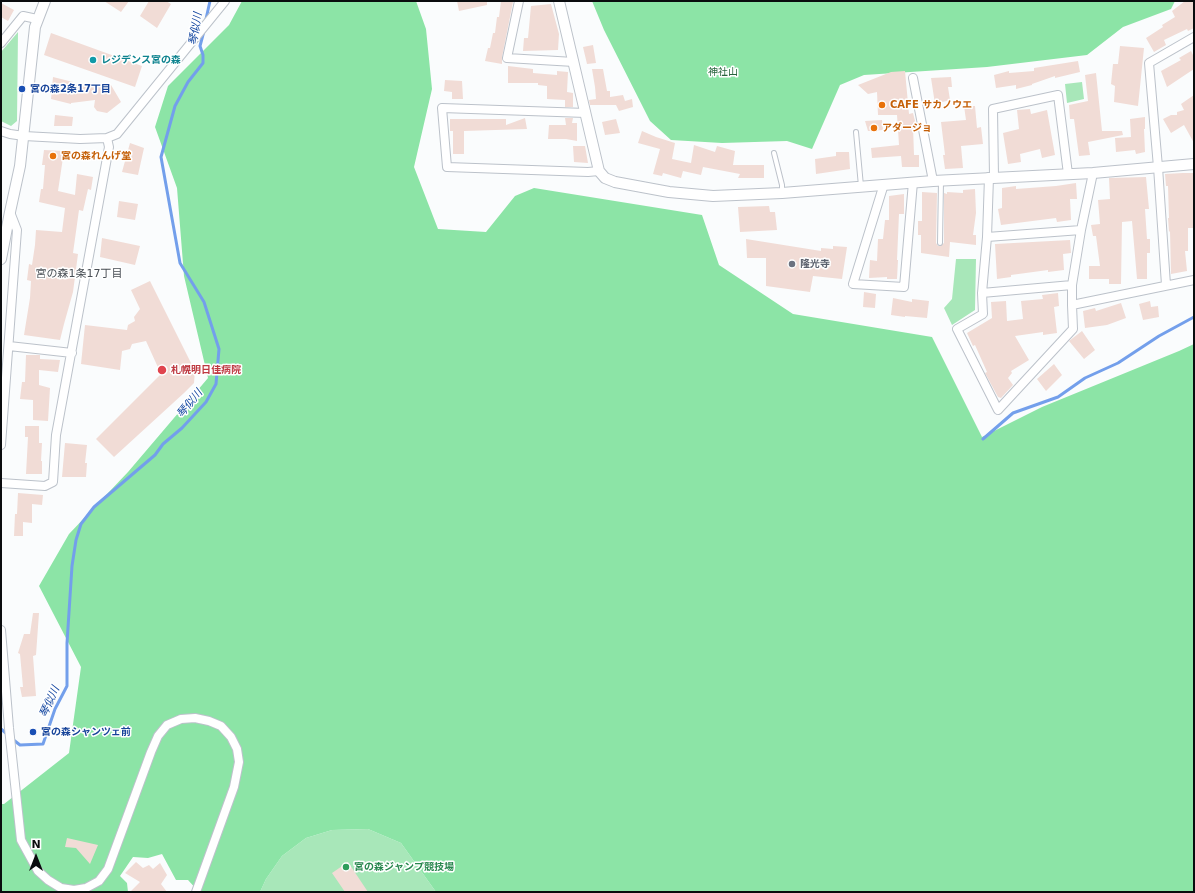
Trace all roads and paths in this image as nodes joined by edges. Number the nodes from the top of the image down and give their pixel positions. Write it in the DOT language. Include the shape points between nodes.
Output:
graph roads {
  1 [pos="45,1"];
  2 [pos="225,1"];
  3 [pos="519,1"];
  4 [pos="559,1"];
  5 [pos="37,19"];
  6 [pos="1194,37"];
  7 [pos="1,43"];
  8 [pos="574,62"];
  9 [pos="913,78"];
  10 [pos="586,113"];
  11 [pos="1,131"];
  12 [pos="856,132"];
  13 [pos="24,136"];
  14 [pos="107,138"];
  15 [pos="774,153"];
  16 [pos="1194,164"];
  17 [pos="1158,168"];
  18 [pos="600,170"];
  19 [pos="1093,173"];
  20 [pos="1068,174"];
  21 [pos="992,177"];
  22 [pos="937,180"];
  23 [pos="913,182"];
  24 [pos="884,184"];
  25 [pos="861,186"];
  26 [pos="782,193"];
  27 [pos="10,212"];
  28 [pos="1081,230"];
  29 [pos="987,237"];
  30 [pos="940,242"];
  31 [pos="1,259"];
  32 [pos="1194,280"];
  33 [pos="1072,285"];
  34 [pos="1166,285"];
  35 [pos="982,293"];
  36 [pos="1072,305"];
  37 [pos="9,346"];
  38 [pos="72,353"];
  39 [pos="1,445"];
  40 [pos="1,483"];
  41 [pos="1,630"];
  42 [pos="196,892"];
  1 -- 5 [label="street"];
  2 -- 14 [label="street" via="117,134"];
  3 -- 8 [label="street" via="507,58"];
  4 -- 8 [label="street"];
  5 -- 7 [label="street" via="23,16"];
  5 -- 13 [label="street" via="32,45"];
  6 -- 17 [label="street" via="1149,63"];
  8 -- 10 [label="street"];
  9 -- 22 [label="street"];
  10 -- 18 [label="street"];
  10 -- 18 [label="street" via="442,108 447,168 588,172"];
  11 -- 13 [label="street"];
  12 -- 25 [label="lane"];
  13 -- 14 [label="street"];
  13 -- 27 [label="street"];
  14 -- 38 [label="street" via="109,147"];
  15 -- 26 [label="lane"];
  16 -- 17 [label="street"];
  17 -- 19 [label="street"];
  17 -- 34 [label="street"];
  18 -- 26 [label="street" via="605,178 615,182 669,192 713,196"];
  19 -- 20 [label="street"];
  19 -- 28 [label="street"];
  20 -- 21 [label="street"];
  20 -- 21 [label="street" via="1058,95 993,109"];
  21 -- 22 [label="street"];
  21 -- 29 [label="street"];
  22 -- 23 [label="street"];
  22 -- 30 [label="lane"];
  23 -- 24 [label="street"];
  23 -- 24 [label="street" via="904,287 853,284"];
  24 -- 25 [label="street"];
  25 -- 26 [label="street"];
  27 -- 31 [label="street"];
  27 -- 37 [label="street" via="18,230"];
  28 -- 29 [label="street"];
  28 -- 33 [label="street"];
  29 -- 35 [label="street"];
  32 -- 34 [label="street"];
  33 -- 35 [label="street"];
  33 -- 36 [label="street"];
  34 -- 36 [label="street"];
  35 -- 36 [label="street" via="982,314 957,329 998,410 1073,329"];
  37 -- 38 [label="street"];
  37 -- 39 [label="street"];
  38 -- 40 [label="street" via="56,435 53,482 45,486"];
  41 -- 42 [label="street" via="21,840 38,871 61,888 86,888 99,881 108,869 151,752 158,736 167,725 181,719 195,718 221,726 231,737 237,749 238,762 234,787"];
}
